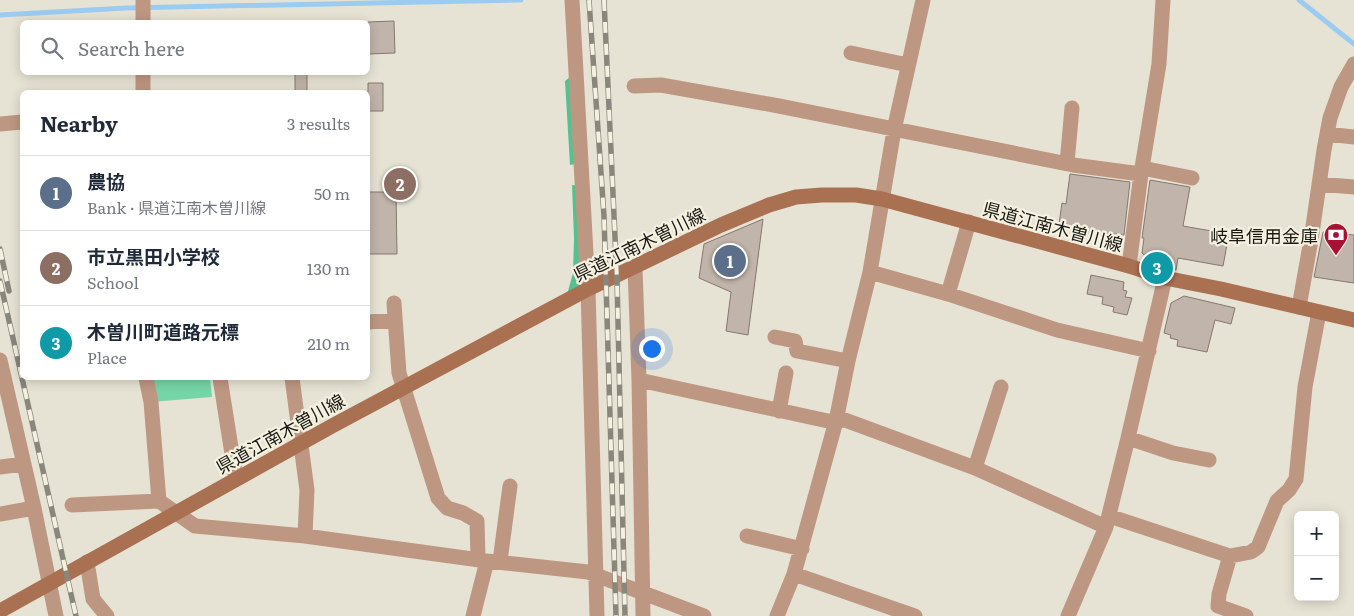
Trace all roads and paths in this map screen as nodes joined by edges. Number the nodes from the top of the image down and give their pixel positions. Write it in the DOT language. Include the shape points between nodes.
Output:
graph roads {
  1 [pos="143,0"];
  2 [pos="923,0"];
  3 [pos="1163,0"];
  4 [pos="572,3"];
  5 [pos="143,20"];
  6 [pos="851,53"];
  7 [pos="1354,64"];
  8 [pos="908,65"];
  9 [pos="143,75"];
  10 [pos="634,86"];
  11 [pos="143,90"];
  12 [pos="1072,108"];
  13 [pos="20,122"];
  14 [pos="0,124"];
  15 [pos="894,130"];
  16 [pos="1327,134"];
  17 [pos="1354,137"];
  18 [pos="1067,163"];
  19 [pos="1141,171"];
  20 [pos="1192,178"];
  21 [pos="1319,184"];
  22 [pos="1354,187"];
  23 [pos="882,200"];
  24 [pos="970,222"];
  25 [pos="1129,266"];
  26 [pos="635,268"];
  27 [pos="870,272"];
  28 [pos="1164,278"];
  29 [pos="588,289"];
  30 [pos="948,294"];
  31 [pos="394,303"];
  32 [pos="1299,307"];
  33 [pos="1319,312"];
  34 [pos="395,320"];
  35 [pos="1354,320"];
  36 [pos="370,322"];
  37 [pos="775,337"];
  38 [pos="1149,351"];
  39 [pos="0,360"];
  40 [pos="848,361"];
  41 [pos="786,373"];
  42 [pos="146,380"];
  43 [pos="220,380"];
  44 [pos="292,380"];
  45 [pos="639,380"];
  46 [pos="403,388"];
  47 [pos="1001,388"];
  48 [pos="779,411"];
  49 [pos="836,421"];
  50 [pos="1128,438"];
  51 [pos="301,443"];
  52 [pos="1209,460"];
  53 [pos="24,464"];
  54 [pos="0,466"];
  55 [pos="975,468"];
  56 [pos="236,479"];
  57 [pos="510,486"];
  58 [pos="159,501"];
  59 [pos="72,506"];
  60 [pos="34,508"];
  61 [pos="176,512"];
  62 [pos="0,514"];
  63 [pos="1107,522"];
  64 [pos="305,536"];
  65 [pos="747,536"];
  66 [pos="802,549"];
  67 [pos="1230,556"];
  68 [pos="488,560"];
  69 [pos="87,562"];
  70 [pos="794,574"];
  71 [pos="596,576"];
  72 [pos="50,584"];
  73 [pos="643,592"];
  74 [pos="93,599"];
  75 [pos="0,611"];
  76 [pos="56,616"];
  77 [pos="95,616"];
  78 [pos="107,616"];
  79 [pos="473,616"];
  80 [pos="597,616"];
  81 [pos="643,616"];
  82 [pos="704,616"];
  83 [pos="777,616"];
  84 [pos="915,616"];
  85 [pos="1068,616"];
  86 [pos="1246,616"];
  1 -- 5 [label="street"];
  2 -- 8 [label="street"];
  3 -- 19 [label="street" via="1159,64"];
  4 -- 29 [label="street"];
  6 -- 8 [label="street"];
  7 -- 16 [label="street" via="1341,87"];
  8 -- 15 [label="street"];
  9 -- 11 [label="street"];
  10 -- 15 [label="street" via="660,85"];
  12 -- 18 [label="street"];
  13 -- 14 [label="street"];
  15 -- 18 [label="street"];
  15 -- 23 [label="street"];
  16 -- 17 [label="street"];
  16 -- 21 [label="street"];
  18 -- 19 [label="street"];
  19 -- 20 [label="street"];
  19 -- 25 [label="street"];
  21 -- 22 [label="street"];
  21 -- 32 [label="street"];
  23 -- 24 [label="main road, 県道江南木曽川線"];
  23 -- 26 [label="main road, 県道江南木曽川線" via="856,195 796,197 721,225"];
  23 -- 27 [label="street"];
  24 -- 25 [label="main road, 県道江南木曽川線"];
  24 -- 30 [label="street"];
  25 -- 28 [label="main road, 県道江南木曽川線"];
  26 -- 29 [label="main road, 県道江南木曽川線"];
  26 -- 45 [label="street"];
  27 -- 30 [label="street"];
  27 -- 40 [label="street"];
  28 -- 32 [label="main road, 県道江南木曽川線"];
  28 -- 38 [label="street"];
  29 -- 46 [label="main road, 県道江南木曽川線"];
  29 -- 71 [label="street"];
  30 -- 38 [label="street" via="1057,330"];
  31 -- 34 [label="street"];
  32 -- 33 [label="main road, 県道江南木曽川線"];
  33 -- 35 [label="main road, 県道江南木曽川線"];
  33 -- 67 [label="street" via="1305,387 1296,479 1277,501 1258,547 1252,552"];
  34 -- 36 [label="street"];
  34 -- 46 [label="street"];
  37 -- 40 [label="street" via="795,340 797,351"];
  38 -- 50 [label="street"];
  39 -- 53 [label="street"];
  40 -- 49 [label="street"];
  41 -- 48 [label="street"];
  42 -- 58 [label="street"];
  43 -- 56 [label="street"];
  44 -- 51 [label="street"];
  45 -- 48 [label="street"];
  45 -- 73 [label="street"];
  46 -- 51 [label="main road, 県道江南木曽川線"];
  46 -- 68 [label="street" via="438,498 447,508 477,521"];
  47 -- 55 [label="street"];
  48 -- 49 [label="street"];
  49 -- 55 [label="street" via="845,420"];
  49 -- 66 [label="street"];
  50 -- 52 [label="street" via="1173,453"];
  50 -- 63 [label="street"];
  51 -- 56 [label="main road, 県道江南木曽川線"];
  51 -- 64 [label="street" via="307,490"];
  53 -- 54 [label="street"];
  53 -- 60 [label="street"];
  55 -- 63 [label="street"];
  56 -- 61 [label="main road, 県道江南木曽川線"];
  57 -- 68 [label="street"];
  58 -- 59 [label="street"];
  58 -- 61 [label="street"];
  60 -- 62 [label="street"];
  60 -- 72 [label="street"];
  61 -- 64 [label="street" via="195,526"];
  61 -- 69 [label="main road, 県道江南木曽川線"];
  63 -- 67 [label="street"];
  63 -- 85 [label="street"];
  64 -- 68 [label="street"];
  65 -- 66 [label="street"];
  66 -- 70 [label="street"];
  67 -- 86 [label="street" via="1218,606"];
  68 -- 71 [label="street" via="588,572"];
  68 -- 79 [label="street"];
  69 -- 72 [label="main road, 県道江南木曽川線"];
  69 -- 74 [label="street"];
  70 -- 83 [label="street"];
  70 -- 84 [label="street"];
  71 -- 73 [label="street"];
  71 -- 80 [label="street"];
  72 -- 75 [label="main road, 県道江南木曽川線"];
  72 -- 76 [label="street"];
  73 -- 81 [label="street"];
  73 -- 82 [label="street"];
  74 -- 77 [label="street"];
  74 -- 78 [label="street"];
}
